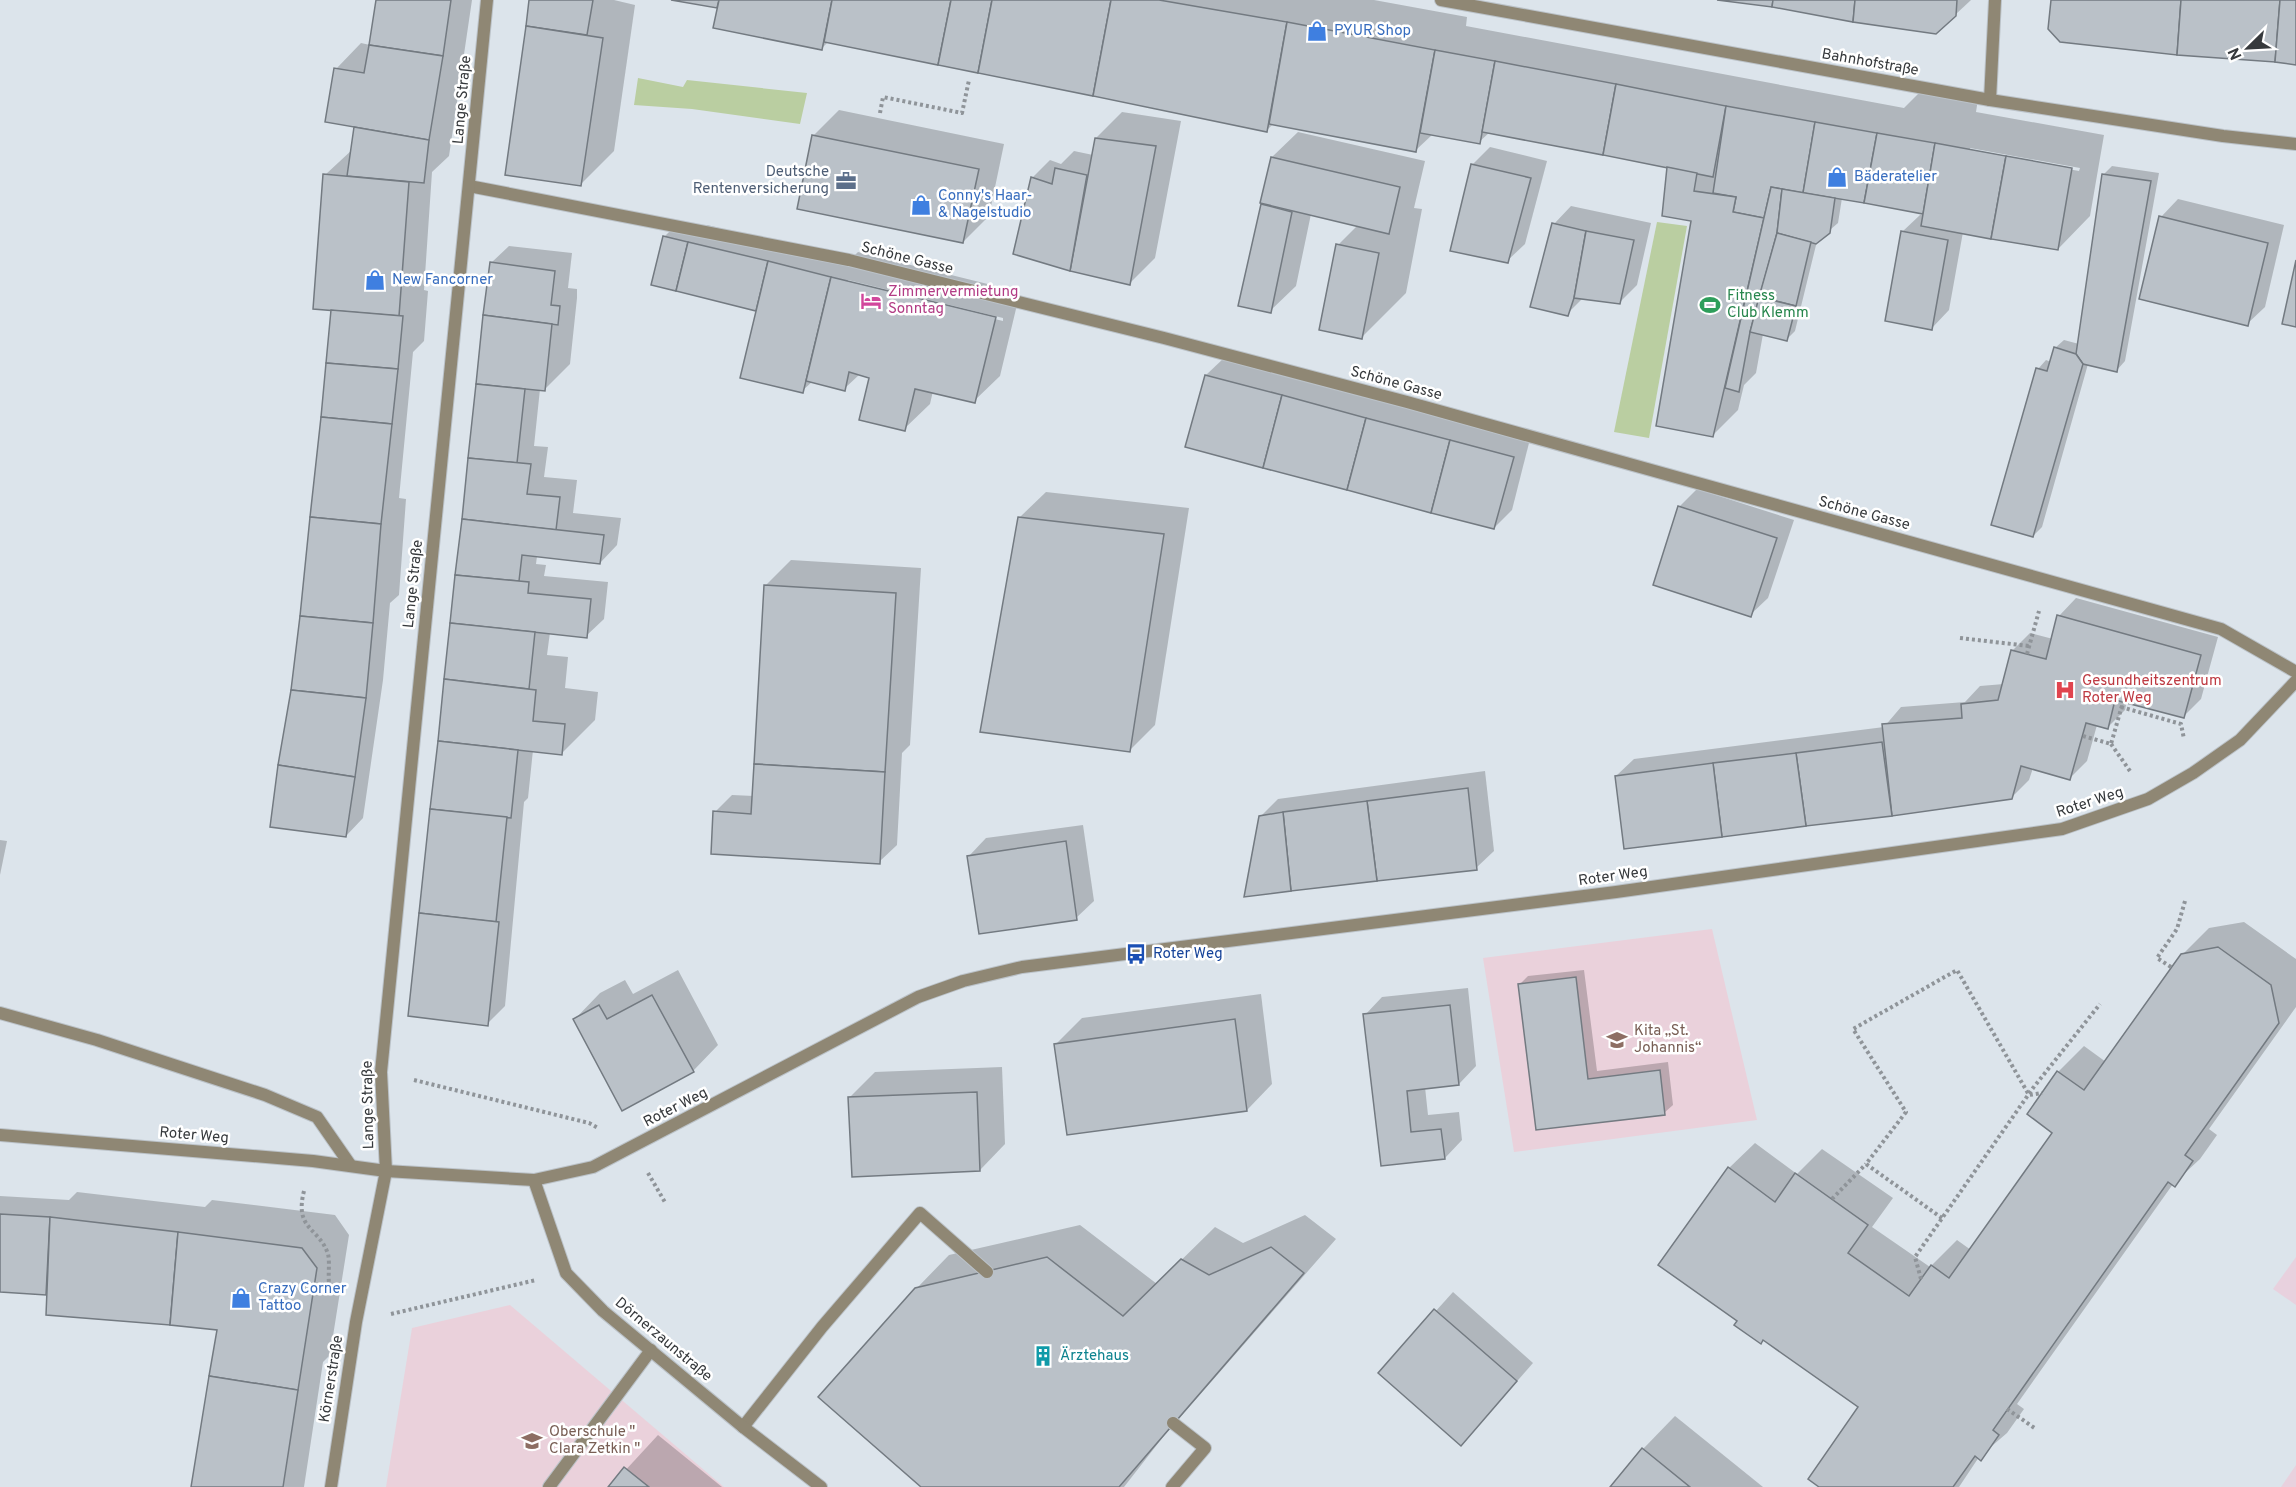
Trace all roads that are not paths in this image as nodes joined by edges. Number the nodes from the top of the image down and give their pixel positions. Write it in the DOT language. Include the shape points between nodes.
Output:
graph roads {
  1 [pos="487,0"];
  2 [pos="1441,0"];
  3 [pos="1995,0"];
  4 [pos="1990,100"];
  5 [pos="2296,144"];
  6 [pos="469,186"];
  7 [pos="2296,672"];
  8 [pos="2296,681"];
  9 [pos="0,1013"];
  10 [pos="0,1134"];
  11 [pos="351,1166"];
  12 [pos="386,1171"];
  13 [pos="534,1180"];
  14 [pos="987,1272"];
  15 [pos="651,1350"];
  16 [pos="1173,1423"];
  17 [pos="743,1427"];
  18 [pos="331,1487"];
  19 [pos="549,1487"];
  20 [pos="821,1487"];
  21 [pos="1172,1487"];
  1 -- 6 [label="street, Lange Straße"];
  2 -- 4 [label="street, Bahnhofstraße"];
  3 -- 4 [label="street"];
  4 -- 5 [label="street, Bahnhofstraße"];
  6 -- 7 [label="street, Schöne Gasse" via="849,260 1407,402 2221,629"];
  6 -- 12 [label="street, Lange Straße" via="381,1071"];
  8 -- 13 [label="street, Roter Weg" via="2240,740 2193,773 2148,799 2062,829 1627,891 1022,967 972,979 900,1005 592,1167"];
  9 -- 11 [label="street" via="265,1095 317,1117"];
  10 -- 11 [label="street, Roter Weg"];
  11 -- 12 [label="street, Roter Weg"];
  12 -- 13 [label="street, Roter Weg"];
  12 -- 18 [label="street, Körnerstraße" via="356,1322"];
  13 -- 15 [label="street, Dörnerzaunstraße" via="566,1273 603,1311"];
  14 -- 17 [label="street" via="920,1214 822,1327"];
  15 -- 17 [label="street, Dörnerzaunstraße"];
  15 -- 19 [label="street"];
  16 -- 21 [label="street" via="1205,1449"];
  17 -- 20 [label="street, Dörnerzaunstraße"];
}
